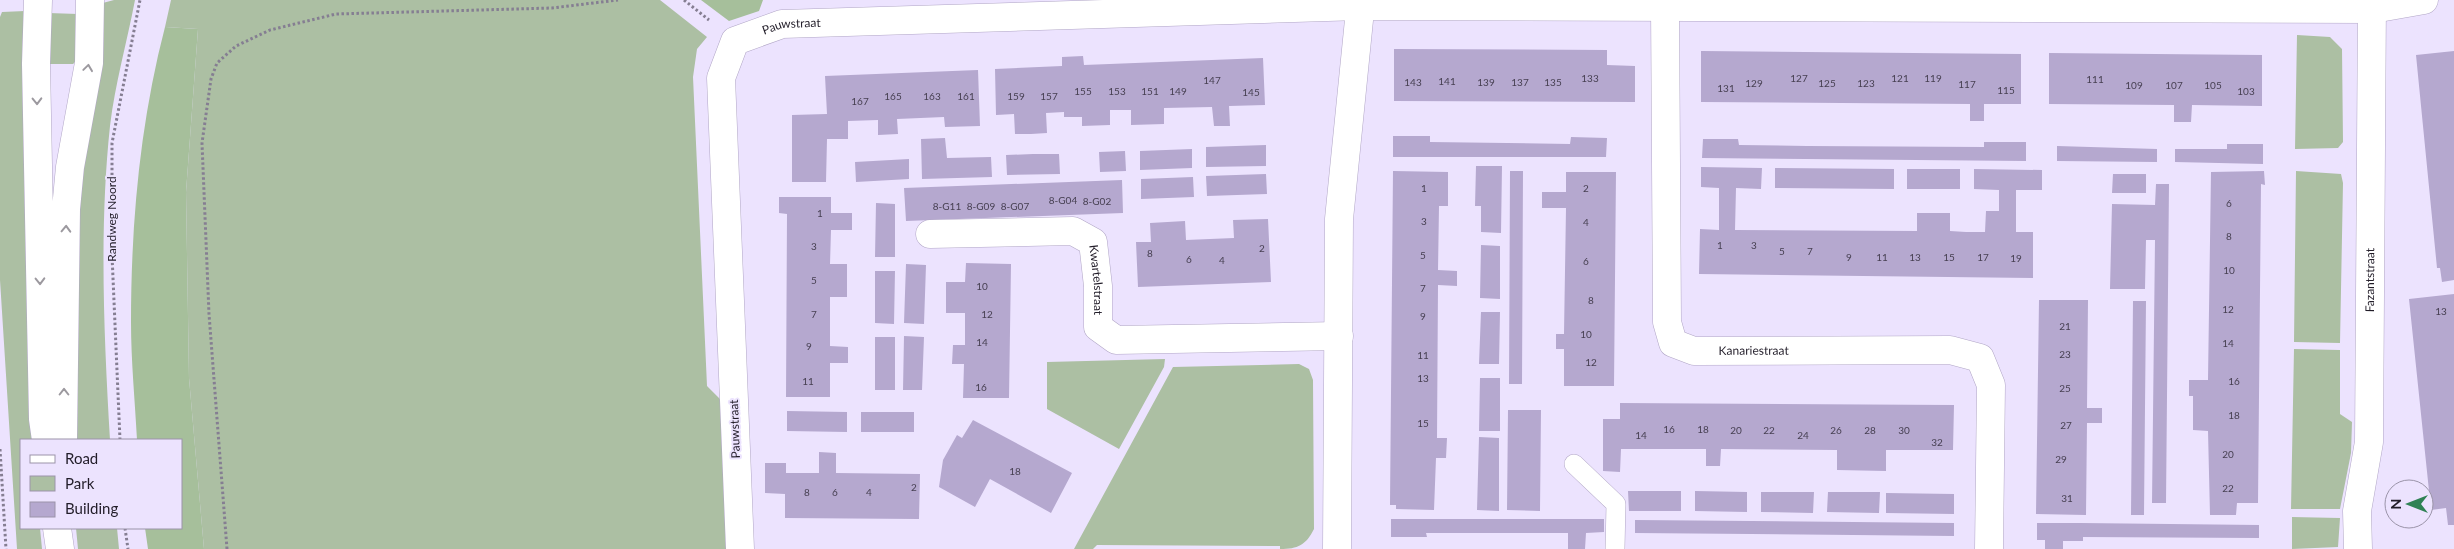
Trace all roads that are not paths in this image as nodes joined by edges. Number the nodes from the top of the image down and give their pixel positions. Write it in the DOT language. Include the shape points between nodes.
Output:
graph roads {
  1 [pos="38,0"];
  2 [pos="90,0"];
  3 [pos="2424,0"];
  4 [pos="1360,3"];
  5 [pos="2372,4"];
  6 [pos="1665,5"];
  7 [pos="930,234"];
  8 [pos="1339,336"];
  9 [pos="46,439"];
  10 [pos="63,439"];
  11 [pos="1574,464"];
  12 [pos="59,529"];
  13 [pos="60,549"];
  14 [pos="740,549"];
  15 [pos="1336,549"];
  16 [pos="1615,549"];
  17 [pos="1989,549"];
  18 [pos="2358,549"];
  1 -- 9 [label="street, one-way" via="39,223"];
  10 -- 2 [label="street, one-way" via="66,209 89,63"];
  3 -- 5 [label="street"];
  4 -- 6 [label="street"];
  4 -- 8 [label="street" via="1339,219"];
  4 -- 14 [label="street, Pauwstraat" via="782,24 734,41 721,78"];
  5 -- 6 [label="street"];
  5 -- 18 [label="street, Fazantstraat" via="2369,442 2357,511"];
  6 -- 17 [label="street, Kanariestraat" via="1666,322 1673,342 1694,351 1950,350 1980,358 1991,385"];
  7 -- 8 [label="street, Kwartelstraat" via="1073,232 1093,242 1098,328 1116,340"];
  8 -- 15 [label="street"];
  11 -- 16 [label="lane" via="1616,504"];
  12 -- 13 [label="street"];
}
